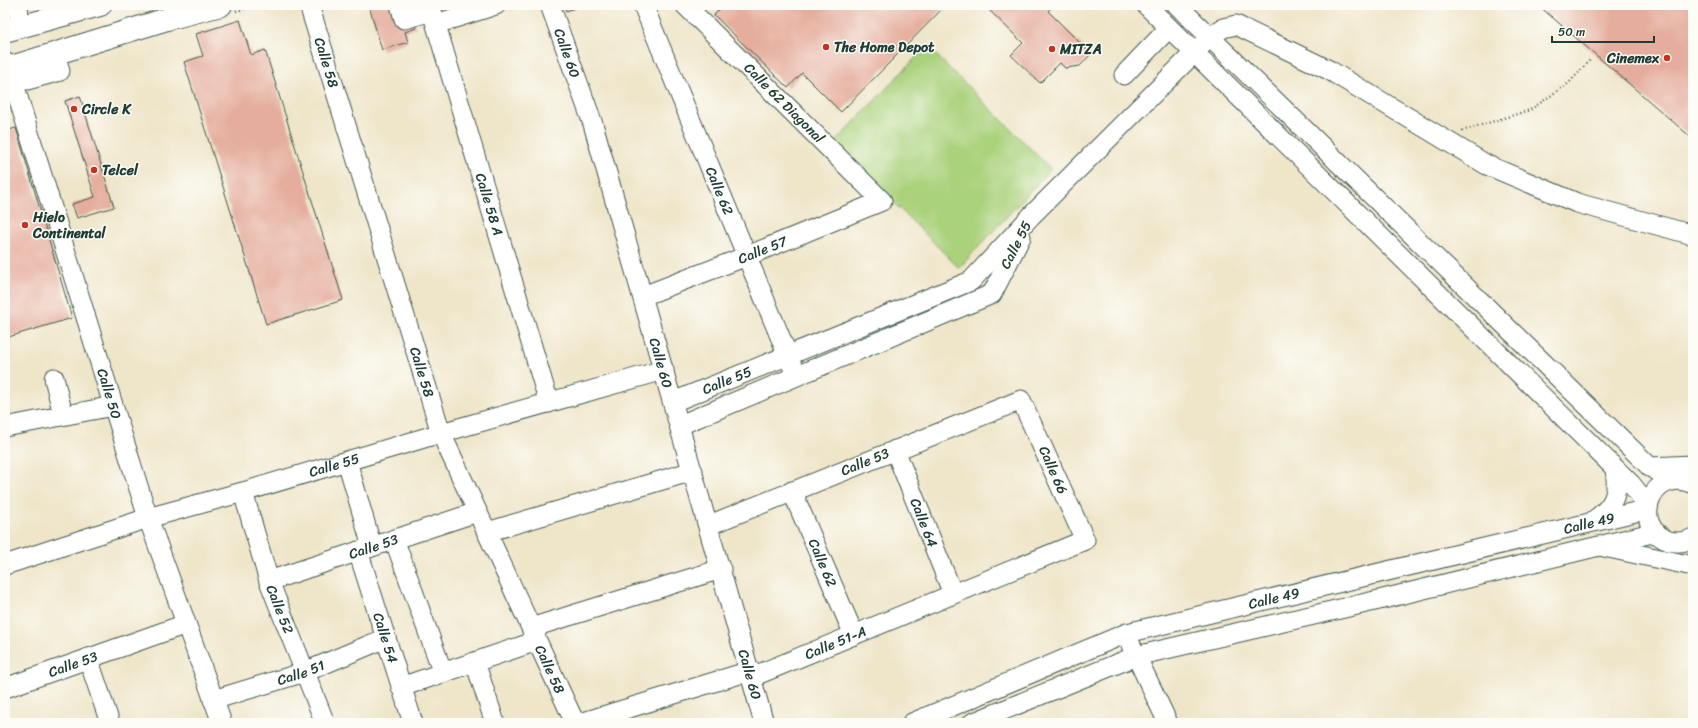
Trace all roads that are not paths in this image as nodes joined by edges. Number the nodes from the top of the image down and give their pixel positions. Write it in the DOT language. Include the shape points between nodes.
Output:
graph roads {
  1 [pos="18,5"];
  2 [pos="100,5"];
  3 [pos="221,5"];
  4 [pos="309,5"];
  5 [pos="400,5"];
  6 [pos="496,5"];
  7 [pos="550,5"];
  8 [pos="643,5"];
  9 [pos="686,5"];
  10 [pos="1146,5"];
  11 [pos="1177,5"];
  12 [pos="469,9"];
  13 [pos="432,13"];
  14 [pos="13,29"];
  15 [pos="1173,32"];
  16 [pos="1210,37"];
  17 [pos="1194,53"];
  18 [pos="10,66"];
  19 [pos="1128,79"];
  20 [pos="13,109"];
  21 [pos="882,201"];
  22 [pos="1031,216"];
  23 [pos="1693,235"];
  24 [pos="747,256"];
  25 [pos="1445,268"];
  26 [pos="1429,286"];
  27 [pos="643,296"];
  28 [pos="788,355"];
  29 [pos="664,370"];
  30 [pos="796,376"];
  31 [pos="54,378"];
  32 [pos="1020,400"];
  33 [pos="673,402"];
  34 [pos="549,403"];
  35 [pos="113,406"];
  36 [pos="63,415"];
  37 [pos="680,425"];
  38 [pos="5,427"];
  39 [pos="441,433"];
  40 [pos="895,450"];
  41 [pos="347,461"];
  42 [pos="1650,467"];
  43 [pos="1615,469"];
  44 [pos="693,471"];
  45 [pos="1688,477"];
  46 [pos="792,491"];
  47 [pos="243,492"];
  48 [pos="1648,507"];
  49 [pos="477,512"];
  50 [pos="148,518"];
  51 [pos="1590,523"];
  52 [pos="709,525"];
  53 [pos="487,532"];
  54 [pos="1656,532"];
  55 [pos="394,539"];
  56 [pos="1085,540"];
  57 [pos="1690,542"];
  58 [pos="1599,546"];
  59 [pos="365,549"];
  60 [pos="5,566"];
  61 [pos="1693,566"];
  62 [pos="722,569"];
  63 [pos="1376,575"];
  64 [pos="270,581"];
  65 [pos="953,594"];
  66 [pos="1379,600"];
  67 [pos="186,624"];
  68 [pos="1127,633"];
  69 [pos="534,634"];
  70 [pos="854,635"];
  71 [pos="386,638"];
  72 [pos="1136,656"];
  73 [pos="88,658"];
  74 [pos="475,662"];
  75 [pos="305,672"];
  76 [pos="443,673"];
  77 [pos="750,674"];
  78 [pos="402,687"];
  79 [pos="5,688"];
  80 [pos="213,700"];
  81 [pos="944,717"];
  82 [pos="110,723"];
  83 [pos="222,723"];
  84 [pos="325,723"];
  85 [pos="413,723"];
  86 [pos="495,723"];
  87 [pos="575,723"];
  88 [pos="580,723"];
  89 [pos="764,723"];
  90 [pos="912,723"];
  91 [pos="972,723"];
  92 [pos="1168,723"];
  1 -- 14 [label="street"];
  2 -- 14 [label="main road"];
  3 -- 18 [label="main road"];
  4 -- 39 [label="street, Calle 58"];
  5 -- 13 [label="street" via="404,19"];
  6 -- 12 [label="street"];
  7 -- 27 [label="street, Calle 60" via="593,124"];
  8 -- 24 [label="street, Calle 62"];
  9 -- 21 [label="street, Calle 62 Diagonal"];
  10 -- 15 [label="street"];
  11 -- 16 [label="street"];
  12 -- 13 [label="street"];
  13 -- 34 [label="street, Calle 58 A"];
  15 -- 17 [label="street"];
  15 -- 19 [label="street"];
  16 -- 17 [label="street"];
  16 -- 23 [label="street" via="1223,28 1236,26 1329,70 1487,165 1577,203"];
  16 -- 25 [label="street"];
  17 -- 22 [label="street"];
  17 -- 26 [label="street"];
  18 -- 20 [label="street, Calle 50"];
  20 -- 35 [label="street, Calle 50"];
  21 -- 24 [label="street, Calle 57"];
  22 -- 28 [label="street, Calle 55" via="971,281"];
  22 -- 30 [label="street, Calle 55" via="992,294"];
  24 -- 27 [label="street, Calle 57"];
  24 -- 28 [label="street, Calle 62"];
  25 -- 26 [label="street"];
  25 -- 42 [label="street"];
  26 -- 43 [label="street"];
  27 -- 29 [label="street, Calle 60"];
  28 -- 30 [label="street, Calle 62"];
  28 -- 33 [label="street, Calle 55"];
  29 -- 33 [label="street, Calle 60"];
  29 -- 34 [label="street, Calle 55"];
  30 -- 37 [label="street, Calle 55"];
  31 -- 36 [label="street"];
  32 -- 40 [label="street, Calle 53"];
  32 -- 56 [label="street, Calle 66"];
  33 -- 37 [label="street, Calle 60"];
  34 -- 39 [label="street, Calle 55"];
  35 -- 36 [label="street"];
  35 -- 50 [label="street, Calle 50"];
  36 -- 38 [label="street"];
  37 -- 44 [label="street, Calle 60"];
  39 -- 41 [label="street, Calle 55"];
  39 -- 49 [label="street, Calle 58"];
  40 -- 46 [label="street, Calle 53"];
  40 -- 65 [label="street, Calle 64"];
  41 -- 47 [label="street, Calle 55"];
  41 -- 59 [label="street, Calle 54"];
  42 -- 45 [label="street"];
  42 -- 45 [label="street"];
  43 -- 48 [label="street" via="1631,484"];
  43 -- 51 [label="street" via="1616,494 1612,504"];
  44 -- 52 [label="street, Calle 60"];
  44 -- 53 [label="street"];
  45 -- 48 [label="street" via="1664,483 1651,496"];
  46 -- 52 [label="street, Calle 53"];
  46 -- 70 [label="street, Calle 62"];
  47 -- 50 [label="street, Calle 55"];
  47 -- 64 [label="street, Calle 52"];
  48 -- 51 [label="street, Calle 49"];
  48 -- 54 [label="street" via="1650,524"];
  49 -- 53 [label="street, Calle 58"];
  49 -- 55 [label="street, Calle 53"];
  50 -- 60 [label="street, Calle 55"];
  50 -- 67 [label="street, Calle 50"];
  51 -- 63 [label="street, Calle 49"];
  52 -- 62 [label="street, Calle 60"];
  53 -- 69 [label="street, Calle 58"];
  54 -- 57 [label="street" via="1663,539 1673,542"];
  54 -- 58 [label="street, Calle 49"];
  55 -- 59 [label="street, Calle 53"];
  55 -- 76 [label="street"];
  56 -- 65 [label="street, Calle 51-A"];
  58 -- 61 [label="street"];
  58 -- 66 [label="street, Calle 49"];
  59 -- 64 [label="street, Calle 53"];
  59 -- 71 [label="street, Calle 54"];
  62 -- 69 [label="street" via="540,626"];
  62 -- 77 [label="street, Calle 60"];
  63 -- 66 [label="street"];
  63 -- 68 [label="street, Calle 49"];
  64 -- 75 [label="street, Calle 52"];
  65 -- 70 [label="street, Calle 51-A"];
  66 -- 72 [label="street, Calle 49"];
  67 -- 73 [label="street, Calle 53"];
  67 -- 80 [label="street, Calle 50"];
  68 -- 72 [label="street"];
  68 -- 81 [label="street, Calle 49"];
  69 -- 74 [label="street" via="528,644"];
  69 -- 87 [label="street, Calle 58"];
  70 -- 77 [label="street, Calle 51-A" via="759,674"];
  71 -- 75 [label="street, Calle 51"];
  71 -- 78 [label="street, Calle 54"];
  72 -- 91 [label="street, Calle 49"];
  72 -- 92 [label="street"];
  73 -- 79 [label="street, Calle 53"];
  73 -- 82 [label="street"];
  74 -- 76 [label="street"];
  74 -- 86 [label="street"];
  75 -- 80 [label="street, Calle 51"];
  75 -- 84 [label="street, Calle 52"];
  76 -- 78 [label="street"];
  77 -- 88 [label="street, Calle 51-A" via="740,674"];
  77 -- 89 [label="street, Calle 60"];
  78 -- 85 [label="street, Calle 54"];
  80 -- 83 [label="street, Calle 50"];
  81 -- 90 [label="street, Calle 49"];
}
